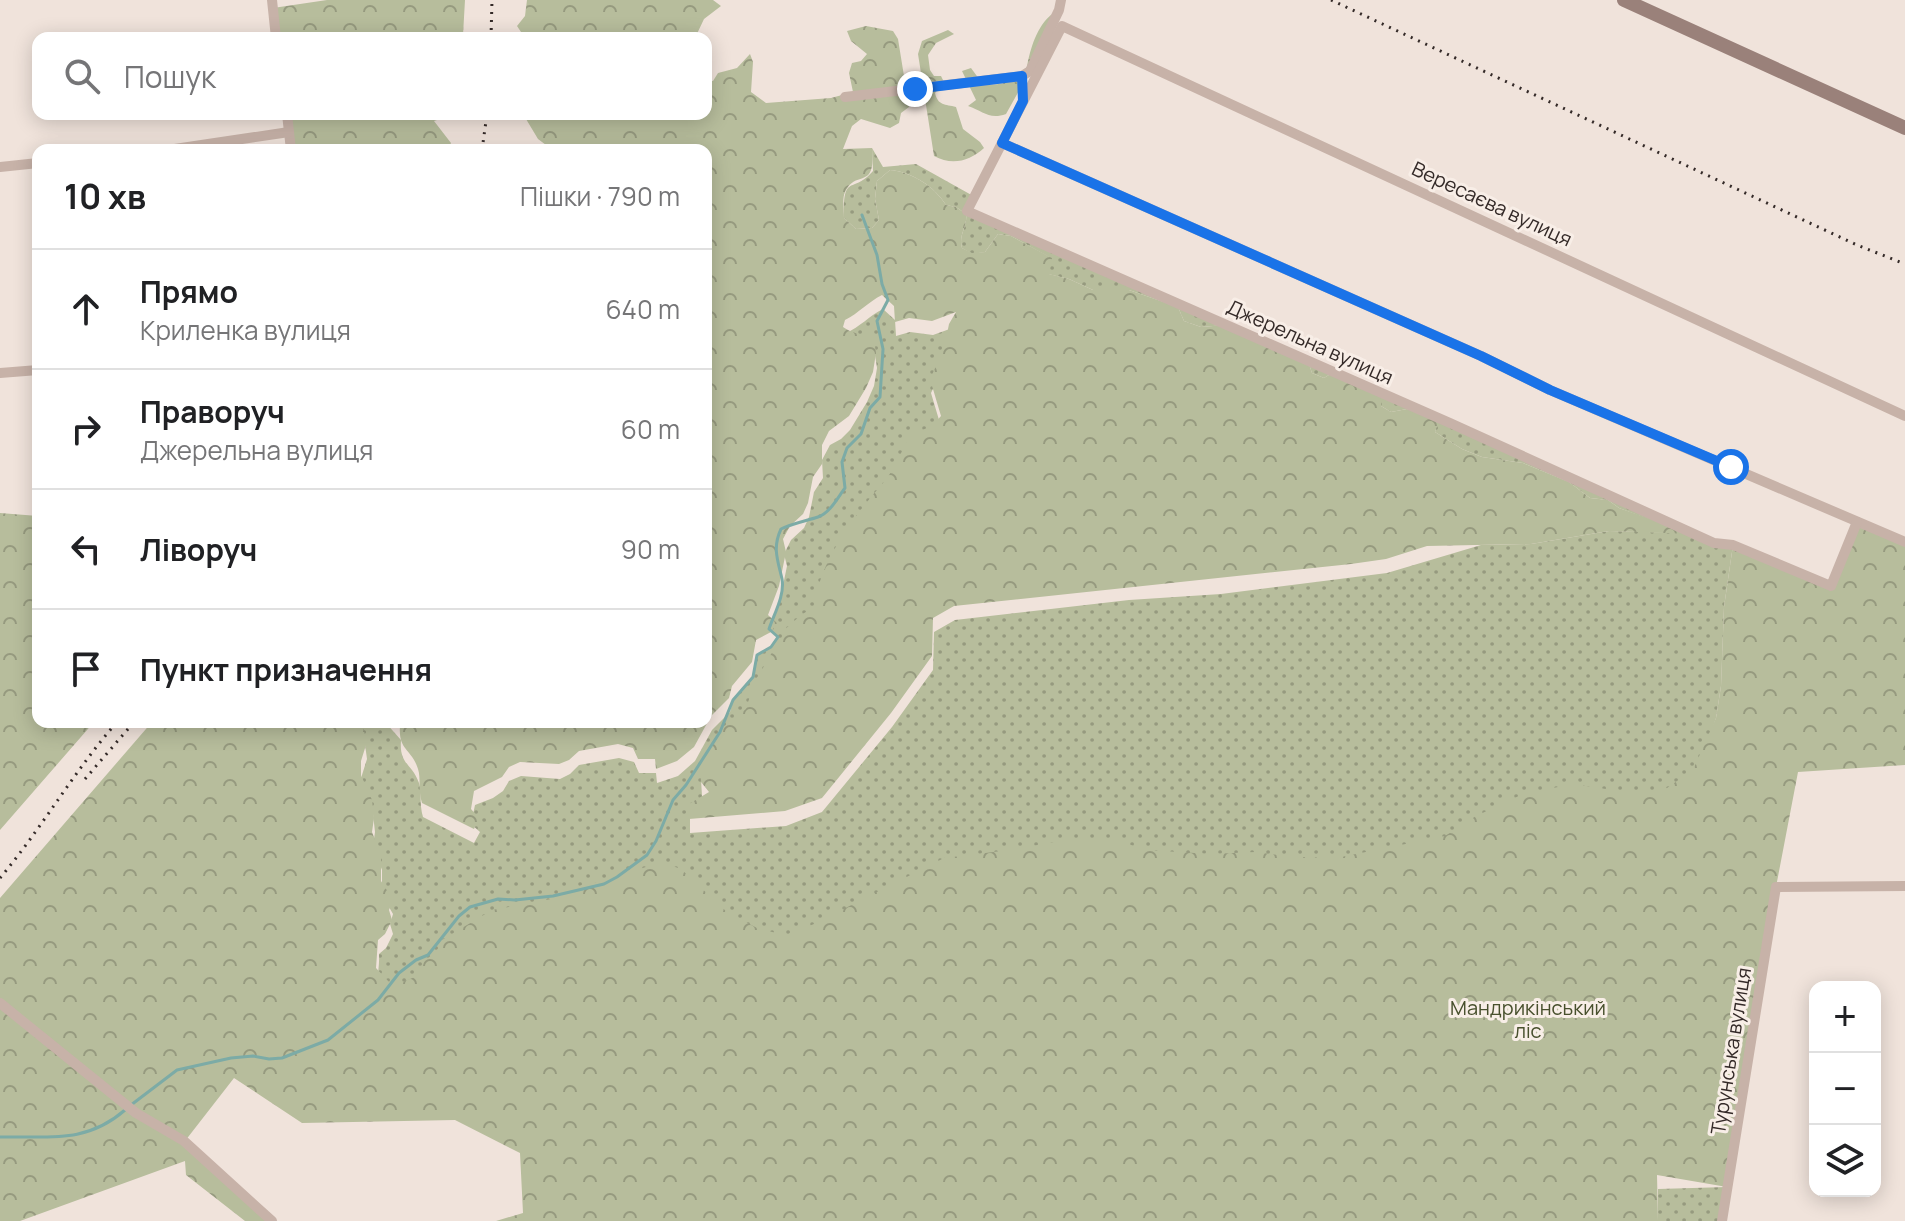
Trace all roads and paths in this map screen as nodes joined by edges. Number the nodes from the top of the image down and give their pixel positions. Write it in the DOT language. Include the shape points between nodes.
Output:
graph roads {
  1 [pos="272,0"];
  2 [pos="1061,0"];
  3 [pos="1624,0"];
  4 [pos="1062,26"];
  5 [pos="275,32"];
  6 [pos="1022,76"];
  7 [pos="845,97"];
  8 [pos="1023,101"];
  9 [pos="288,120"];
  10 [pos="1905,128"];
  11 [pos="289,132"];
  12 [pos="1002,143"];
  13 [pos="208,144"];
  14 [pos="290,144"];
  15 [pos="32,164"];
  16 [pos="0,167"];
  17 [pos="32,370"];
  18 [pos="0,373"];
  19 [pos="1905,416"];
  20 [pos="1857,522"];
  21 [pos="1905,542"];
  22 [pos="1905,886"];
  23 [pos="0,1003"];
  24 [pos="272,1221"];
  25 [pos="1722,1221"];
  1 -- 5 [label="street"];
  2 -- 6 [label="street" via="1030,71"];
  3 -- 10 [label="main road"];
  4 -- 8 [label="street, Джерельна вулиця"];
  4 -- 19 [label="street, Вересаєва вулиця"];
  6 -- 7 [label="street"];
  6 -- 8 [label="street"];
  8 -- 12 [label="street, Джерельна вулиця"];
  9 -- 11 [label="street"];
  11 -- 13 [label="street"];
  11 -- 14 [label="street"];
  12 -- 20 [label="street"];
  12 -- 20 [label="street, Джерельна вулиця" via="967,211 1714,543 1733,545 1831,586"];
  15 -- 16 [label="street"];
  17 -- 18 [label="street"];
  20 -- 21 [label="street"];
  22 -- 25 [label="street, Турунська вулиця" via="1776,887"];
  23 -- 24 [label="street" via="136,1113 184,1141"];
}
